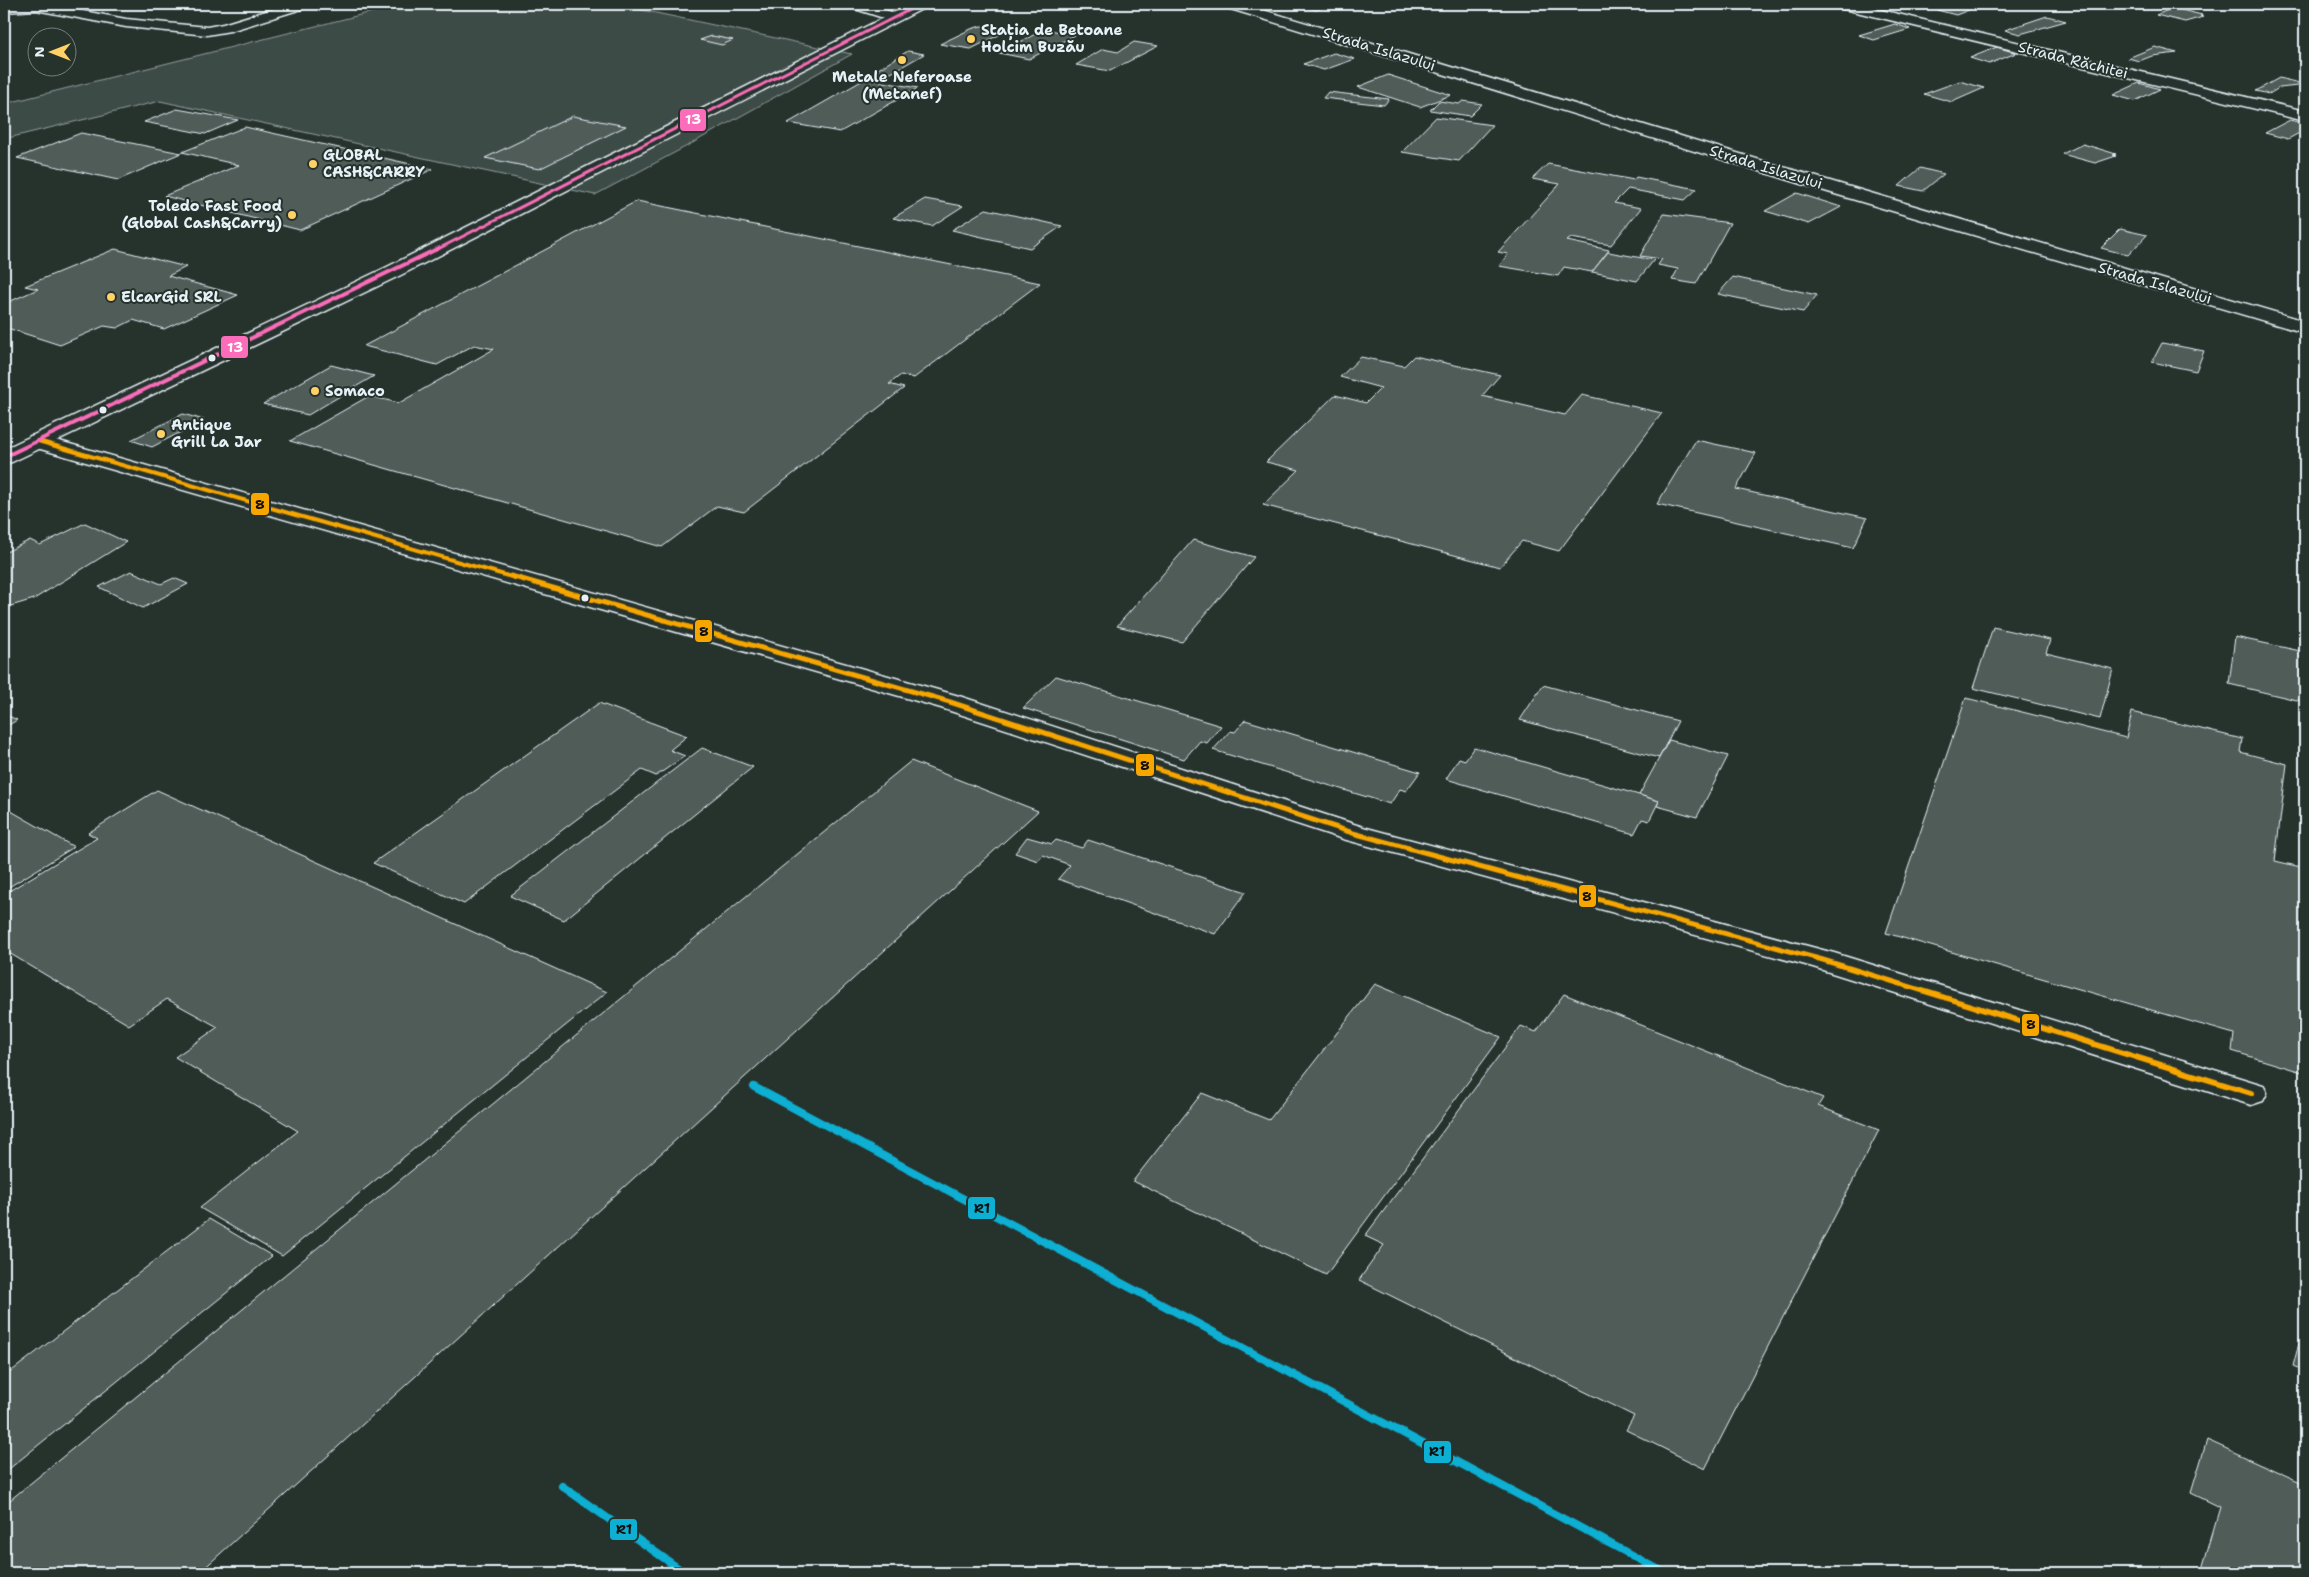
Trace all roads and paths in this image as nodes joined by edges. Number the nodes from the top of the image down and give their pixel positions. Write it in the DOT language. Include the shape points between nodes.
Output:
graph roads {
  1 [pos="303,4"];
  2 [pos="854,4"];
  3 [pos="921,4"];
  4 [pos="1229,4"];
  5 [pos="1840,4"];
  6 [pos="4,8"];
  7 [pos="894,17"];
  8 [pos="2305,116"];
  9 [pos="2305,327"];
  10 [pos="38,442"];
  11 [pos="4,457"];
  12 [pos="2251,1093"];
  1 -- 6 [label="street" via="208,31 126,24 36,6"];
  2 -- 7 [label="street"];
  3 -- 7 [label="street"];
  4 -- 9 [label="street, Strada Islazului"];
  5 -- 8 [label="street, Strada Răchitei"];
  7 -- 10 [label="street" via="394,272"];
  10 -- 11 [label="street"];
  10 -- 12 [label="street" via="950,702 1353,834 1823,960"];
}
